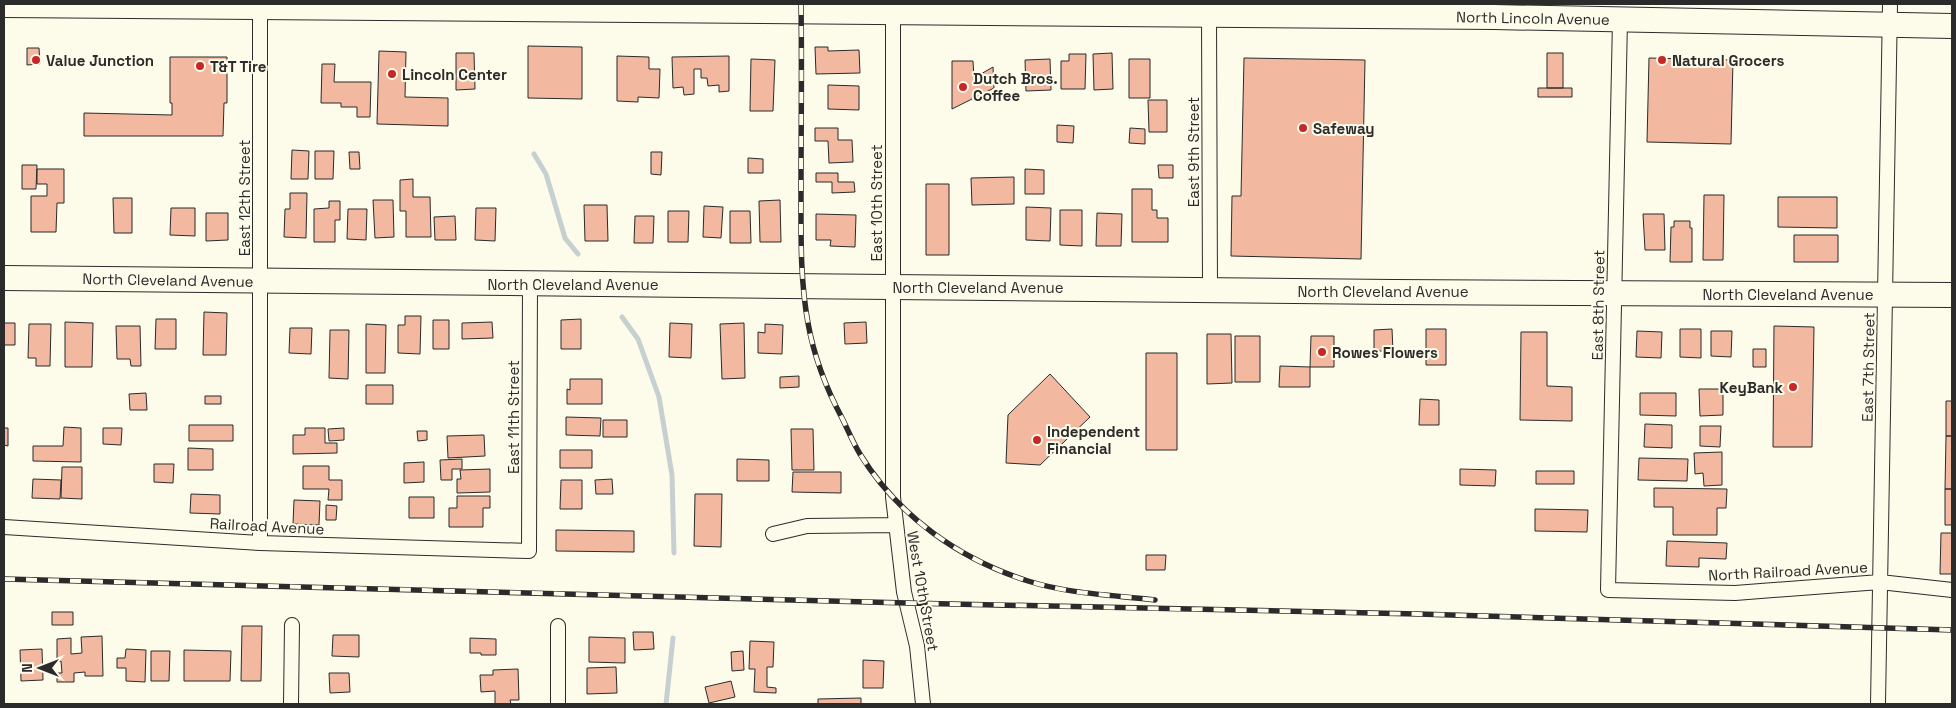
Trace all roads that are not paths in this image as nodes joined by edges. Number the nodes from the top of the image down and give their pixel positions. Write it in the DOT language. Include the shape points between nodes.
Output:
graph roads {
  1 [pos="4,5"];
  2 [pos="260,6"];
  3 [pos="669,7"];
  4 [pos="1015,9"];
  5 [pos="1494,10"];
  6 [pos="893,12"];
  7 [pos="1209,15"];
  8 [pos="1889,15"];
  9 [pos="1620,20"];
  10 [pos="1952,26"];
  11 [pos="4,278"];
  12 [pos="260,281"];
  13 [pos="530,284"];
  14 [pos="892,286"];
  15 [pos="1210,289"];
  16 [pos="1615,293"];
  17 [pos="1885,294"];
  18 [pos="1952,294"];
  19 [pos="892,483"];
  20 [pos="895,525"];
  21 [pos="4,527"];
  22 [pos="774,534"];
  23 [pos="260,543"];
  24 [pos="528,551"];
  25 [pos="1880,582"];
  26 [pos="1608,590"];
  27 [pos="1952,590"];
  28 [pos="292,625"];
  29 [pos="558,626"];
  30 [pos="291,704"];
  31 [pos="558,704"];
  32 [pos="924,704"];
  33 [pos="1878,704"];
  1 -- 2 [label="highway, North Lincoln Avenue"];
  2 -- 3 [label="highway, North Lincoln Avenue"];
  2 -- 12 [label="street, East 12th Street"];
  3 -- 6 [label="highway, North Lincoln Avenue"];
  4 -- 6 [label="highway, North Lincoln Avenue"];
  4 -- 7 [label="highway, North Lincoln Avenue"];
  5 -- 7 [label="highway, North Lincoln Avenue"];
  5 -- 9 [label="highway, North Lincoln Avenue"];
  6 -- 14 [label="street, East 10th Street"];
  7 -- 15 [label="street, East 9th Street"];
  8 -- 9 [label="highway, North Lincoln Avenue"];
  8 -- 10 [label="highway, North Lincoln Avenue"];
  8 -- 17 [label="street, East 7th Street"];
  9 -- 16 [label="street, East 8th Street"];
  11 -- 12 [label="highway, North Cleveland Avenue"];
  12 -- 13 [label="highway, North Cleveland Avenue"];
  12 -- 23 [label="street, East 12th Street"];
  13 -- 14 [label="highway, North Cleveland Avenue"];
  13 -- 24 [label="street, East 11th Street"];
  14 -- 15 [label="highway, North Cleveland Avenue"];
  14 -- 19 [label="street, East 10th Street"];
  15 -- 16 [label="highway, North Cleveland Avenue"];
  16 -- 17 [label="highway, North Cleveland Avenue"];
  16 -- 26 [label="street, East 8th Street"];
  17 -- 18 [label="highway, North Cleveland Avenue"];
  17 -- 25 [label="street, East 7th Street"];
  19 -- 20 [label="street, West 10th Street"];
  20 -- 22 [label="street" via="807,526"];
  20 -- 32 [label="street, West 10th Street"];
  21 -- 23 [label="street, Railroad Avenue"];
  23 -- 24 [label="street, Railroad Avenue"];
  25 -- 26 [label="street, North Railroad Avenue" via="1735,593"];
  25 -- 27 [label="street"];
  25 -- 33 [label="street, East 7th Street"];
  28 -- 30 [label="street"];
  29 -- 31 [label="street"];
}
